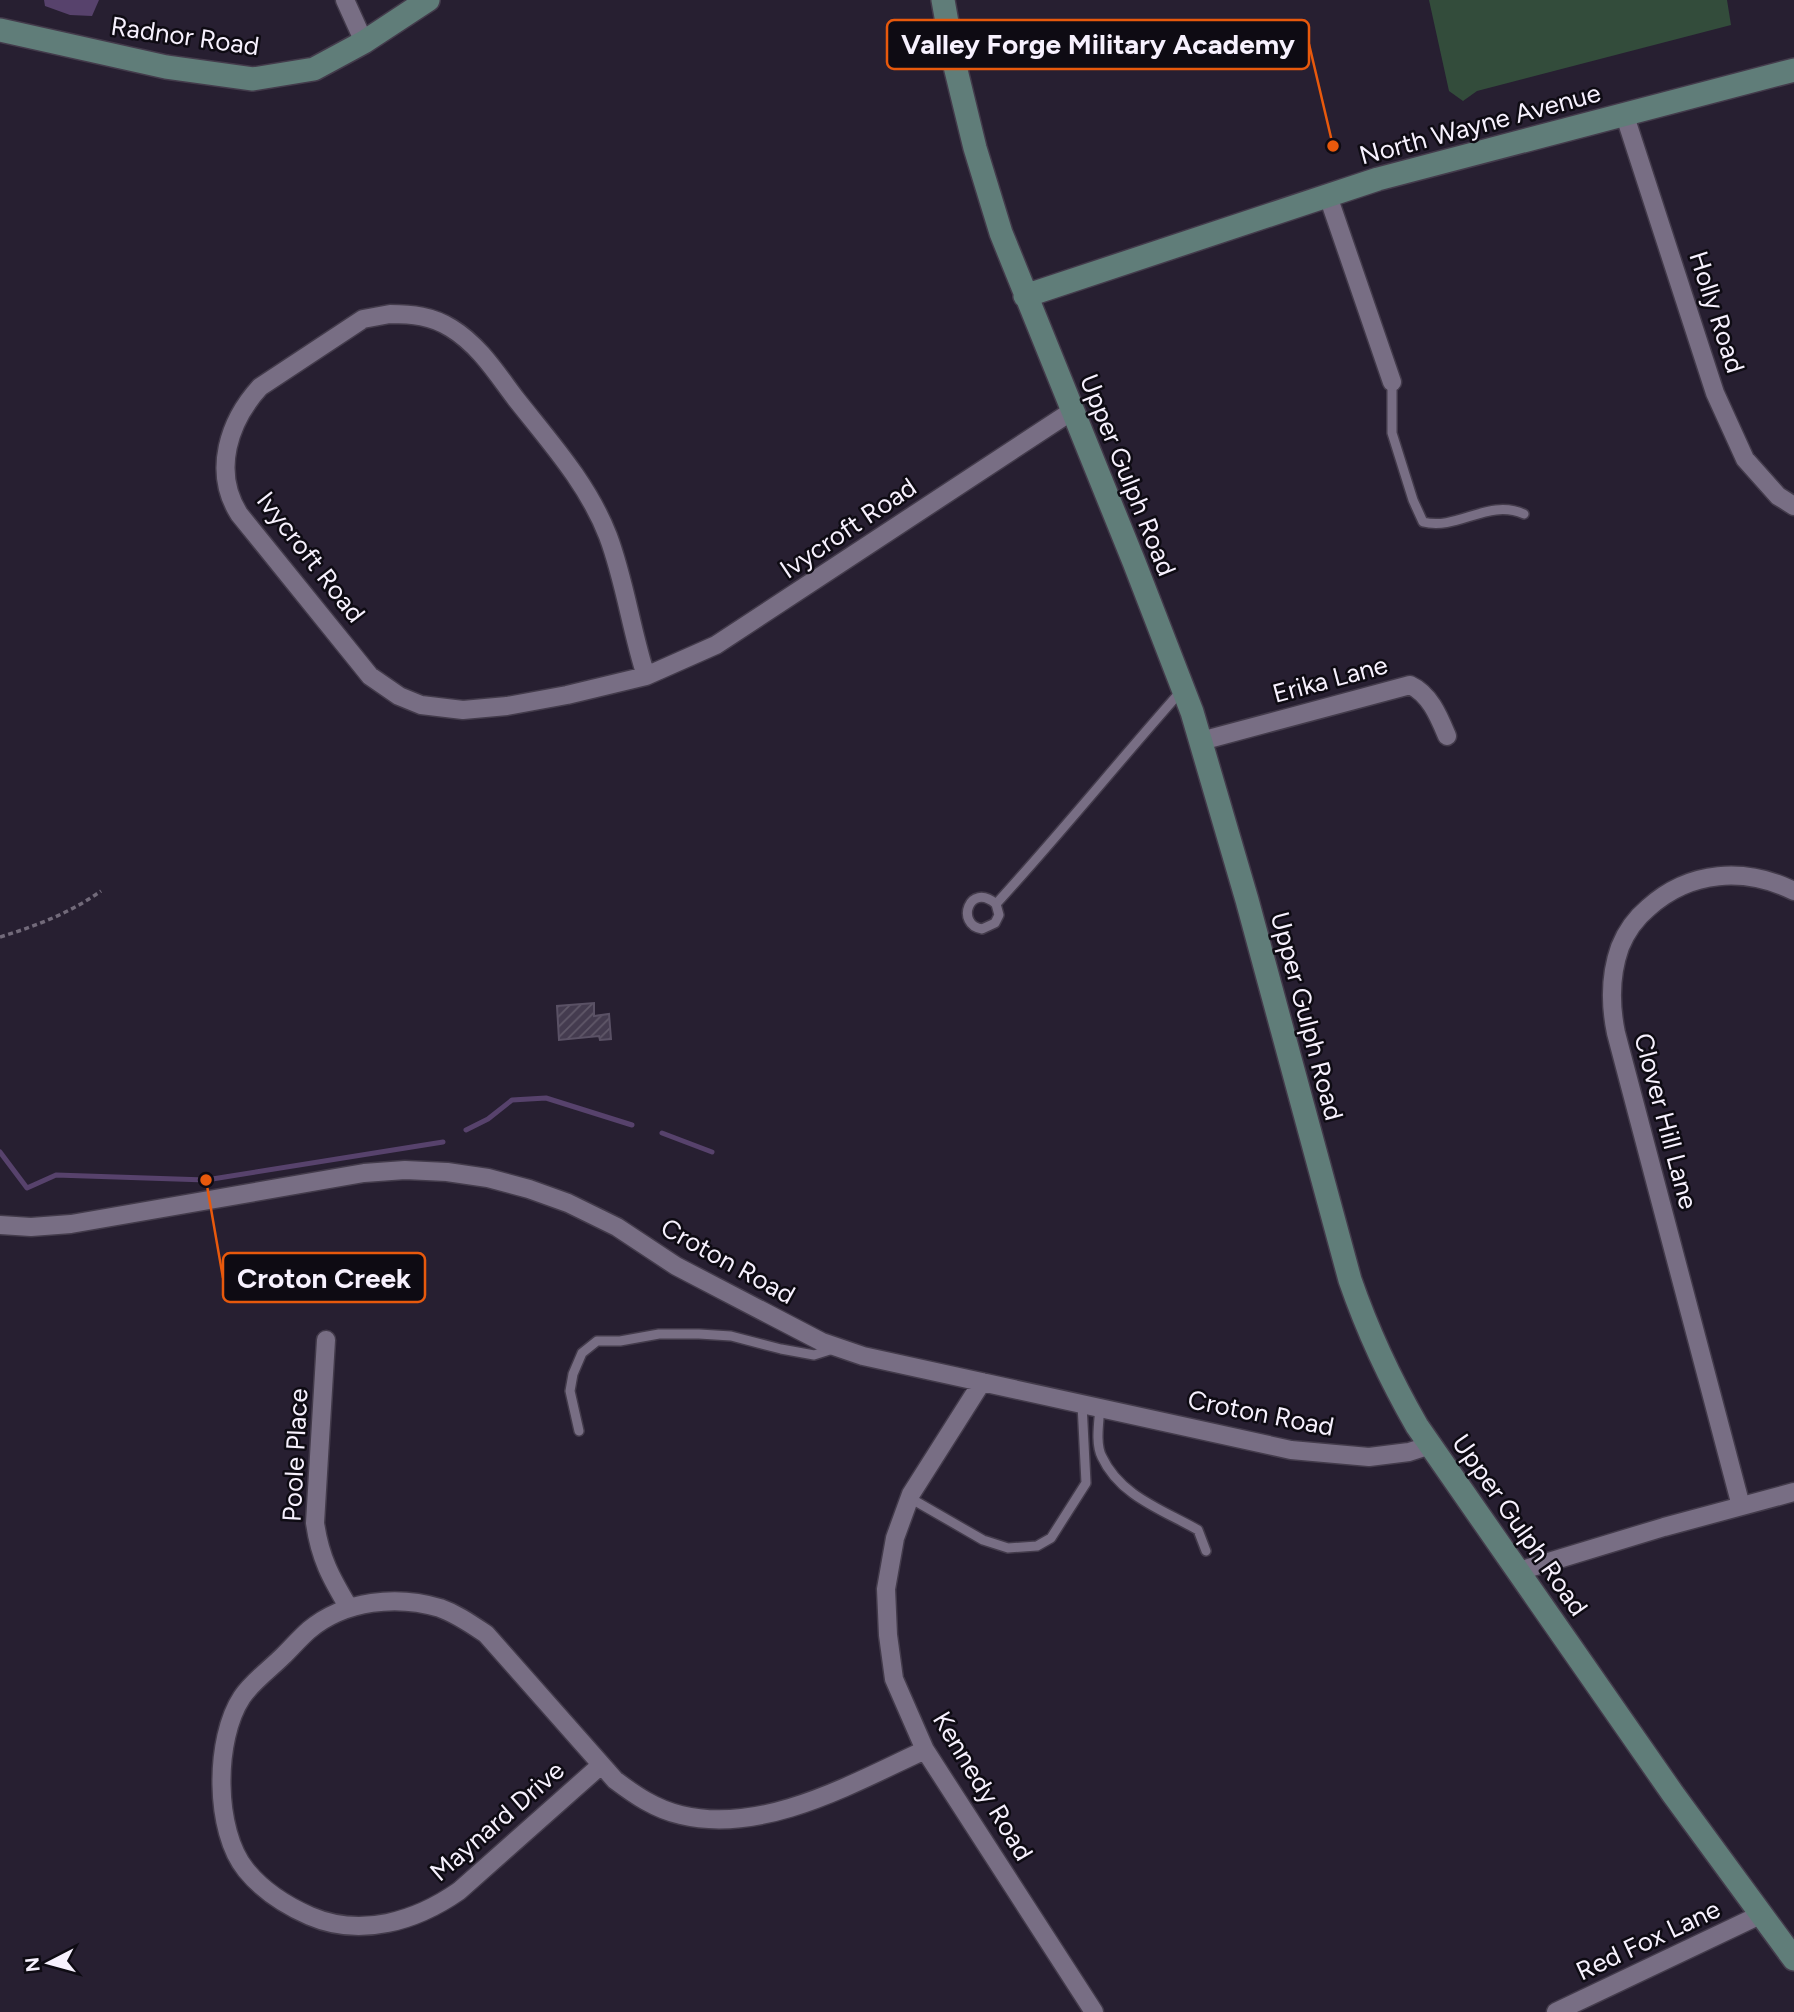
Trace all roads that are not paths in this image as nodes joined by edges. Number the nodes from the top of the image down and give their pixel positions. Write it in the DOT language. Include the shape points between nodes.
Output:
graph roads {
  1 [pos="345,0"];
  2 [pos="428,0"];
  3 [pos="943,0"];
  4 [pos="0,30"];
  5 [pos="364,42"];
  6 [pos="1794,70"];
  7 [pos="1624,113"];
  8 [pos="1328,196"];
  9 [pos="1025,296"];
  10 [pos="1392,382"];
  11 [pos="1072,411"];
  12 [pos="1794,506"];
  13 [pos="1524,514"];
  14 [pos="646,676"];
  15 [pos="1183,689"];
  16 [pos="1447,736"];
  17 [pos="1201,741"];
  18 [pos="1794,891"];
  19 [pos="996,904"];
  20 [pos="0,1225"];
  21 [pos="326,1340"];
  22 [pos="838,1347"];
  23 [pos="982,1381"];
  24 [pos="1091,1405"];
  25 [pos="579,1431"];
  26 [pos="1431,1445"];
  27 [pos="1794,1492"];
  28 [pos="910,1498"];
  29 [pos="1741,1506"];
  30 [pos="1206,1551"];
  31 [pos="1519,1571"];
  32 [pos="349,1608"];
  33 [pos="925,1750"];
  34 [pos="601,1765"];
  35 [pos="1762,1914"];
  36 [pos="1794,1959"];
  37 [pos="1094,2012"];
  38 [pos="1556,2012"];
  1 -- 5 [label="street"];
  2 -- 5 [label="street, Radnor Road"];
  3 -- 9 [label="street, Upper Gulph Road" via="975,148"];
  4 -- 5 [label="street, Radnor Road" via="166,67 253,79 314,68"];
  6 -- 7 [label="street, North Wayne Avenue"];
  7 -- 8 [label="street, North Wayne Avenue"];
  7 -- 12 [label="street, Holly Road" via="1720,404 1745,459"];
  8 -- 9 [label="street, North Wayne Avenue"];
  8 -- 10 [label="street"];
  9 -- 11 [label="street, Upper Gulph Road"];
  10 -- 13 [label="lane" via="1392,433 1423,522 1454,521 1510,508"];
  11 -- 14 [label="street, Ivycroft Road" via="716,645"];
  11 -- 15 [label="street, Upper Gulph Road"];
  14 -- 14 [label="street, Ivycroft Road" via="567,695 463,710 421,705 381,685 236,510 226,458 239,414 260,387 363,319 412,314 451,328 475,346 592,502 608,536"];
  15 -- 17 [label="street, Upper Gulph Road"];
  15 -- 19 [label="lane"];
  16 -- 17 [label="street, Erika Lane" via="1429,701 1410,685"];
  17 -- 26 [label="street, Upper Gulph Road" via="1350,1280 1393,1384"];
  18 -- 29 [label="street, Clover Hill Lane" via="1738,875 1706,876 1680,886 1660,897 1631,927 1613,976 1616,1032"];
  20 -- 22 [label="street, Croton Road" via="71,1224 364,1173 405,1170 464,1175 568,1203 617,1227 676,1266"];
  21 -- 32 [label="street, Poole Place" via="315,1523 327,1571"];
  22 -- 23 [label="street, Croton Road"];
  22 -- 25 [label="lane" via="814,1355 731,1336 699,1334 597,1341 582,1353 573,1374 570,1391"];
  23 -- 24 [label="street, Croton Road"];
  23 -- 28 [label="street, Kennedy Road"];
  24 -- 26 [label="street, Croton Road" via="1291,1450 1369,1457"];
  24 -- 28 [label="lane" via="1086,1483 1051,1538 1037,1546 1008,1548 983,1540"];
  24 -- 30 [label="lane" via="1101,1456 1109,1467 1141,1501 1198,1530"];
  26 -- 31 [label="street, Upper Gulph Road"];
  27 -- 29 [label="street"];
  28 -- 33 [label="street, Kennedy Road" via="895,1538 886,1589 888,1635 894,1679"];
  29 -- 31 [label="street"];
  31 -- 35 [label="street, Upper Gulph Road" via="1657,1772"];
  32 -- 34 [label="street, Maynard Drive" via="373,1602 419,1603 464,1619 486,1634"];
  32 -- 34 [label="street, Maynard Drive" via="310,1629 242,1697 223,1746 222,1800 231,1839 244,1868 276,1899 335,1924 382,1925 410,1919 459,1891"];
  33 -- 34 [label="street, Maynard Drive" via="811,1801 732,1819 705,1819 657,1807 635,1795"];
  33 -- 37 [label="street, Kennedy Road"];
  35 -- 36 [label="street, Upper Gulph Road"];
  35 -- 38 [label="street, Red Fox Lane"];
}
